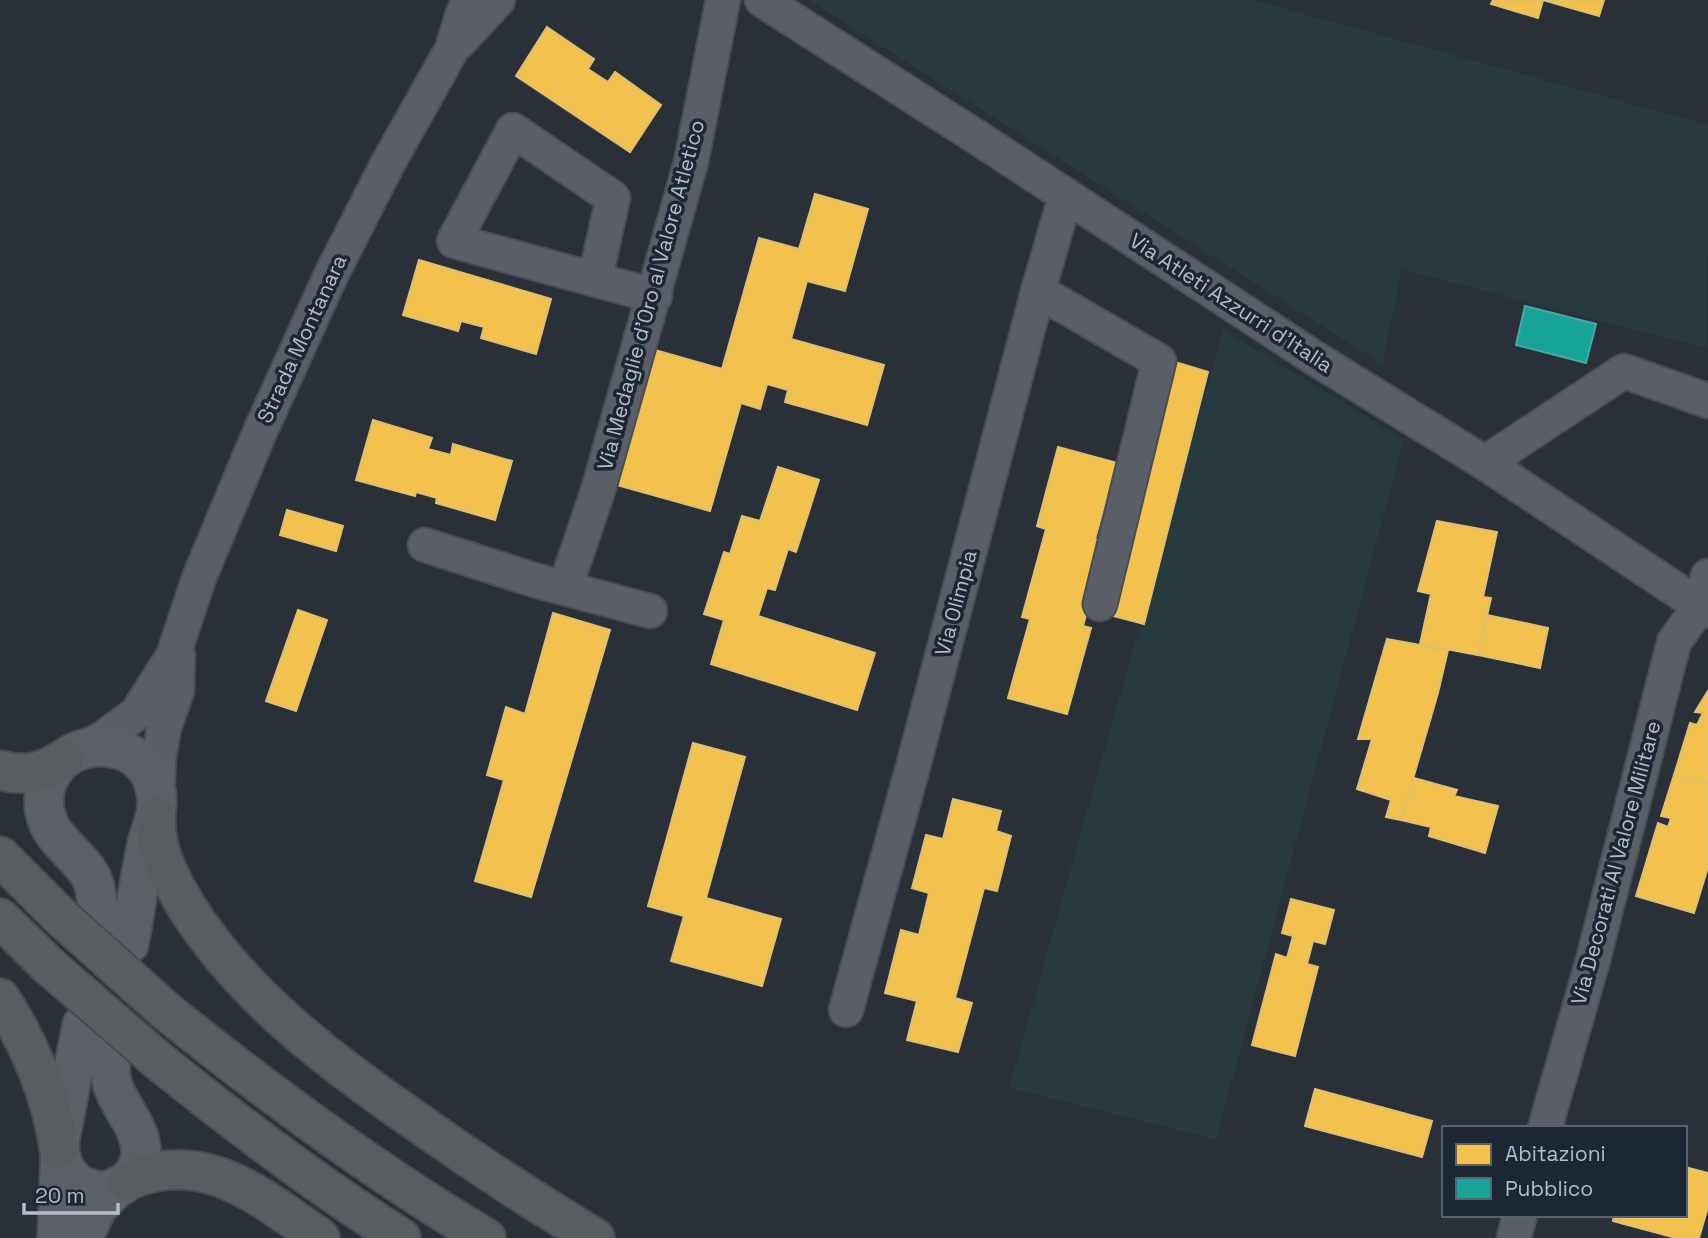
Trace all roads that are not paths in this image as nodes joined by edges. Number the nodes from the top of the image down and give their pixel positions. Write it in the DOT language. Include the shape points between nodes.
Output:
graph roads {
  1 [pos="469,0"];
  2 [pos="498,0"];
  3 [pos="723,0"];
  4 [pos="762,0"];
  5 [pos="452,49"];
  6 [pos="1066,195"];
  7 [pos="595,279"];
  8 [pos="1038,291"];
  9 [pos="654,296"];
  10 [pos="1708,401"];
  11 [pos="1485,463"];
  12 [pos="425,545"];
  13 [pos="565,587"];
  14 [pos="1705,597"];
  15 [pos="1100,604"];
  16 [pos="650,611"];
  17 [pos="179,642"];
  18 [pos="69,756"];
  19 [pos="0,770"];
  20 [pos="156,810"];
  21 [pos="0,856"];
  22 [pos="99,917"];
  23 [pos="0,918"];
  24 [pos="129,944"];
  25 [pos="0,998"];
  26 [pos="846,1010"];
  27 [pos="82,1025"];
  28 [pos="111,1050"];
  29 [pos="1546,1126"];
  30 [pos="60,1154"];
  31 [pos="122,1184"];
  32 [pos="57,1238"];
  33 [pos="83,1238"];
  34 [pos="320,1238"];
  35 [pos="401,1238"];
  36 [pos="486,1238"];
  37 [pos="595,1238"];
  1 -- 5 [label="street, Strada Montanara"];
  2 -- 5 [label="street, Strada Montanara"];
  3 -- 9 [label="street, Via Medaglie d'Oro al Valore Atletico" via="691,162"];
  4 -- 6 [label="street, Via Atleti Azzurri d'Italia"];
  5 -- 17 [label="street, Strada Montanara" via="331,275 232,495 198,578"];
  6 -- 8 [label="street, Via Olimpia"];
  6 -- 11 [label="street, Via Atleti Azzurri d'Italia"];
  7 -- 7 [label="street" via="454,241 513,130 613,198"];
  7 -- 9 [label="street"];
  8 -- 15 [label="street" via="1159,361"];
  8 -- 26 [label="street, Via Olimpia"];
  9 -- 13 [label="street, Via Medaglie d'Oro al Valore Atletico"];
  10 -- 11 [label="street" via="1624,371"];
  11 -- 14 [label="street, Via Atleti Azzurri d'Italia"];
  12 -- 13 [label="street"];
  13 -- 16 [label="street"];
  14 -- 29 [label="street, Via Decorati Al Valore Militare" via="1674,642"];
  17 -- 18 [label="street, Strada Montanara" via="137,713"];
  17 -- 20 [label="street, Strada Montanara" via="177,691 164,727"];
  18 -- 19 [label="highway" via="42,772"];
  18 -- 20 [label="main road" via="87,748 113,747 136,758 152,779"];
  18 -- 22 [label="main road" via="55,768 44,792 45,816 56,838 89,875"];
  20 -- 24 [label="main road, Strada Montanara"];
  20 -- 37 [label="highway" via="156,836 167,870 195,920 289,1025 329,1059 472,1160"];
  21 -- 36 [label="highway, bridge" via="60,916 228,1060 400,1185"];
  23 -- 35 [label="highway, bridge" via="155,1058 304,1173"];
  25 -- 30 [label="highway" via="37,1070"];
  27 -- 30 [label="main road"];
  28 -- 31 [label="main road" via="112,1083 140,1142 139,1163"];
  30 -- 31 [label="main road" via="63,1168 77,1184 97,1191"];
  30 -- 32 [label="main road"];
  31 -- 33 [label="main road" via="97,1208"];
  31 -- 34 [label="highway" via="162,1170 209,1173 257,1194"];
}
